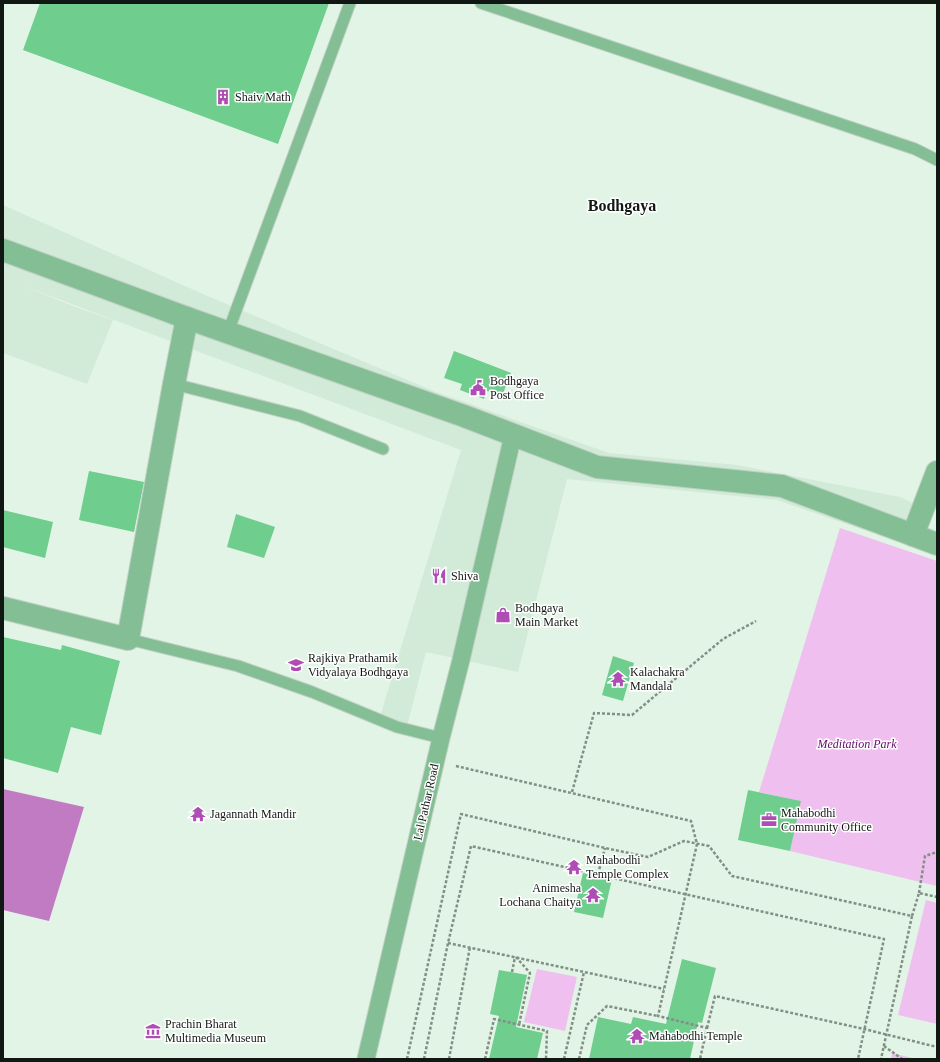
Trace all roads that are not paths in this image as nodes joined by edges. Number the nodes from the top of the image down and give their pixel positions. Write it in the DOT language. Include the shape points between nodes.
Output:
graph roads {
  1 [pos="350,3"];
  2 [pos="481,3"];
  3 [pos="937,160"];
  4 [pos="3,250"];
  5 [pos="187,318"];
  6 [pos="228,332"];
  7 [pos="174,384"];
  8 [pos="513,435"];
  9 [pos="383,449"];
  10 [pos="936,476"];
  11 [pos="912,535"];
  12 [pos="937,544"];
  13 [pos="3,608"];
  14 [pos="128,638"];
  15 [pos="441,738"];
  16 [pos="366,1059"];
  1 -- 6 [label="lane"];
  2 -- 3 [label="lane" via="915,149"];
  4 -- 5 [label="street"];
  5 -- 6 [label="street"];
  5 -- 7 [label="street"];
  6 -- 8 [label="street"];
  7 -- 9 [label="lane" via="300,416"];
  7 -- 14 [label="street"];
  8 -- 11 [label="street" via="597,467 782,486"];
  8 -- 15 [label="street, Lal Pathar Road"];
  10 -- 11 [label="street"];
  11 -- 12 [label="street"];
  13 -- 14 [label="street"];
  14 -- 15 [label="lane" via="238,666 312,692 397,728"];
  15 -- 16 [label="street, Lal Pathar Road"];
}
